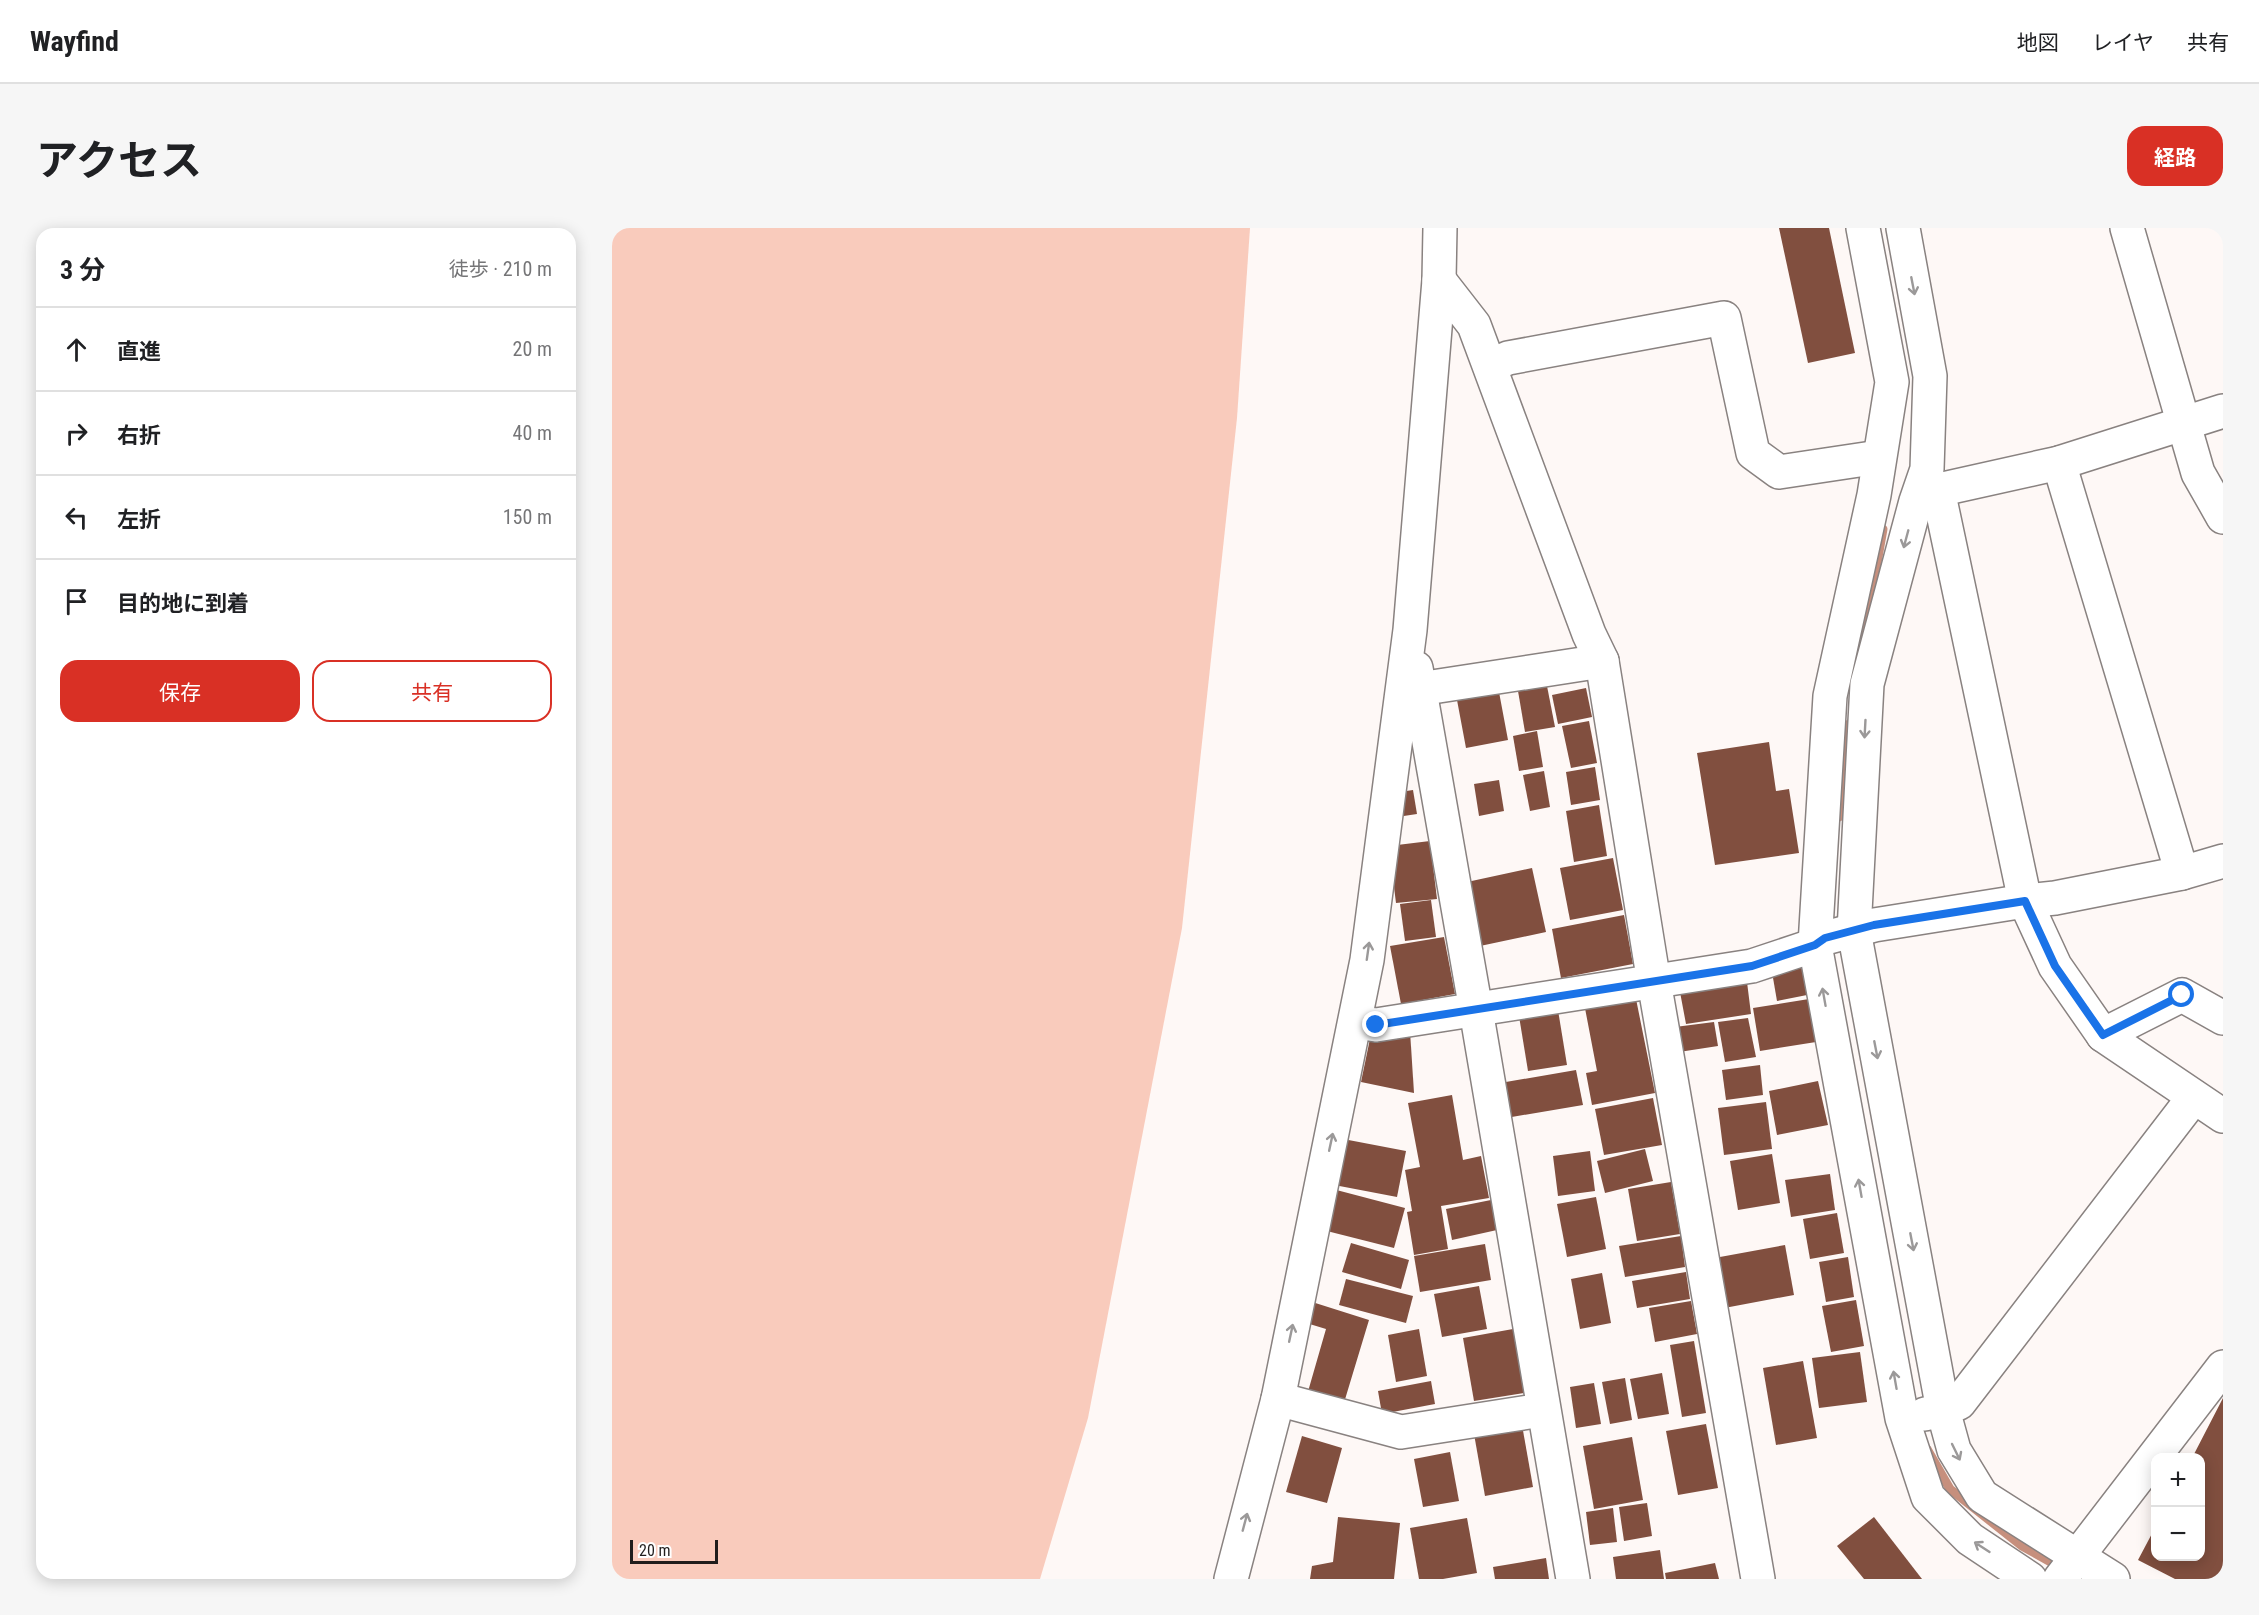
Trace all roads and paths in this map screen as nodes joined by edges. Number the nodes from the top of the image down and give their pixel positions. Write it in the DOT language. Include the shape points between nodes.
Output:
graph roads {
  1 [pos="1440,228"];
  2 [pos="1863,228"];
  3 [pos="1902,228"];
  4 [pos="2127,228"];
  5 [pos="1439,280"];
  6 [pos="1490,366"];
  7 [pos="2223,411"];
  8 [pos="2185,423"];
  9 [pos="1879,457"];
  10 [pos="2059,463"];
  11 [pos="1903,497"];
  12 [pos="2223,517"];
  13 [pos="1410,630"];
  14 [pos="1602,661"];
  15 [pos="1419,689"];
  16 [pos="2223,861"];
  17 [pos="2182,873"];
  18 [pos="2025,901"];
  19 [pos="1835,936"];
  20 [pos="1654,981"];
  21 [pos="1476,1010"];
  22 [pos="2223,1018"];
  23 [pos="1356,1022"];
  24 [pos="2103,1035"];
  25 [pos="2194,1097"];
  26 [pos="2223,1116"];
  27 [pos="2223,1367"];
  28 [pos="1278,1399"];
  29 [pos="1542,1410"];
  30 [pos="1922,1414"];
  31 [pos="2068,1567"];
  32 [pos="1231,1579"];
  33 [pos="1573,1579"];
  34 [pos="1758,1579"];
  35 [pos="2030,1579"];
  36 [pos="2113,1579"];
  1 -- 5 [label="street"];
  2 -- 9 [label="street" via="1892,382"];
  3 -- 11 [label="street, one-way" via="1930,376 1927,469"];
  4 -- 8 [label="street"];
  5 -- 6 [label="street" via="1474,325"];
  5 -- 13 [label="street"];
  6 -- 9 [label="street" via="1508,358 1724,318 1753,453 1779,472"];
  6 -- 14 [label="street"];
  7 -- 8 [label="street"];
  8 -- 10 [label="street"];
  8 -- 12 [label="street" via="2198,473"];
  9 -- 11 [label="street"];
  10 -- 11 [label="street"];
  10 -- 17 [label="street"];
  11 -- 18 [label="street"];
  11 -- 19 [label="street" via="1830,696"];
  13 -- 15 [label="street"];
  23 -- 13 [label="street, one-way"];
  14 -- 15 [label="street"];
  14 -- 20 [label="street"];
  15 -- 21 [label="street"];
  16 -- 17 [label="street"];
  17 -- 18 [label="street"];
  18 -- 19 [label="street" via="1874,925"];
  18 -- 24 [label="street" via="2055,966"];
  19 -- 20 [label="street" via="1752,966"];
  19 -- 30 [label="street"];
  20 -- 21 [label="street"];
  20 -- 34 [label="street"];
  21 -- 23 [label="street" via="1376,1025"];
  21 -- 29 [label="street"];
  22 -- 24 [label="street" via="2182,995"];
  28 -- 23 [label="street, one-way"];
  24 -- 25 [label="street"];
  25 -- 26 [label="street"];
  25 -- 30 [label="street" via="1959,1403"];
  27 -- 31 [label="street"];
  28 -- 29 [label="street" via="1401,1432"];
  32 -- 28 [label="street, one-way"];
  29 -- 33 [label="street"];
  30 -- 31 [label="street, one-way" via="1954,1450 1982,1496"];
  35 -- 30 [label="street, one-way" via="1970,1539 1928,1497"];
  31 -- 36 [label="street"];
}
